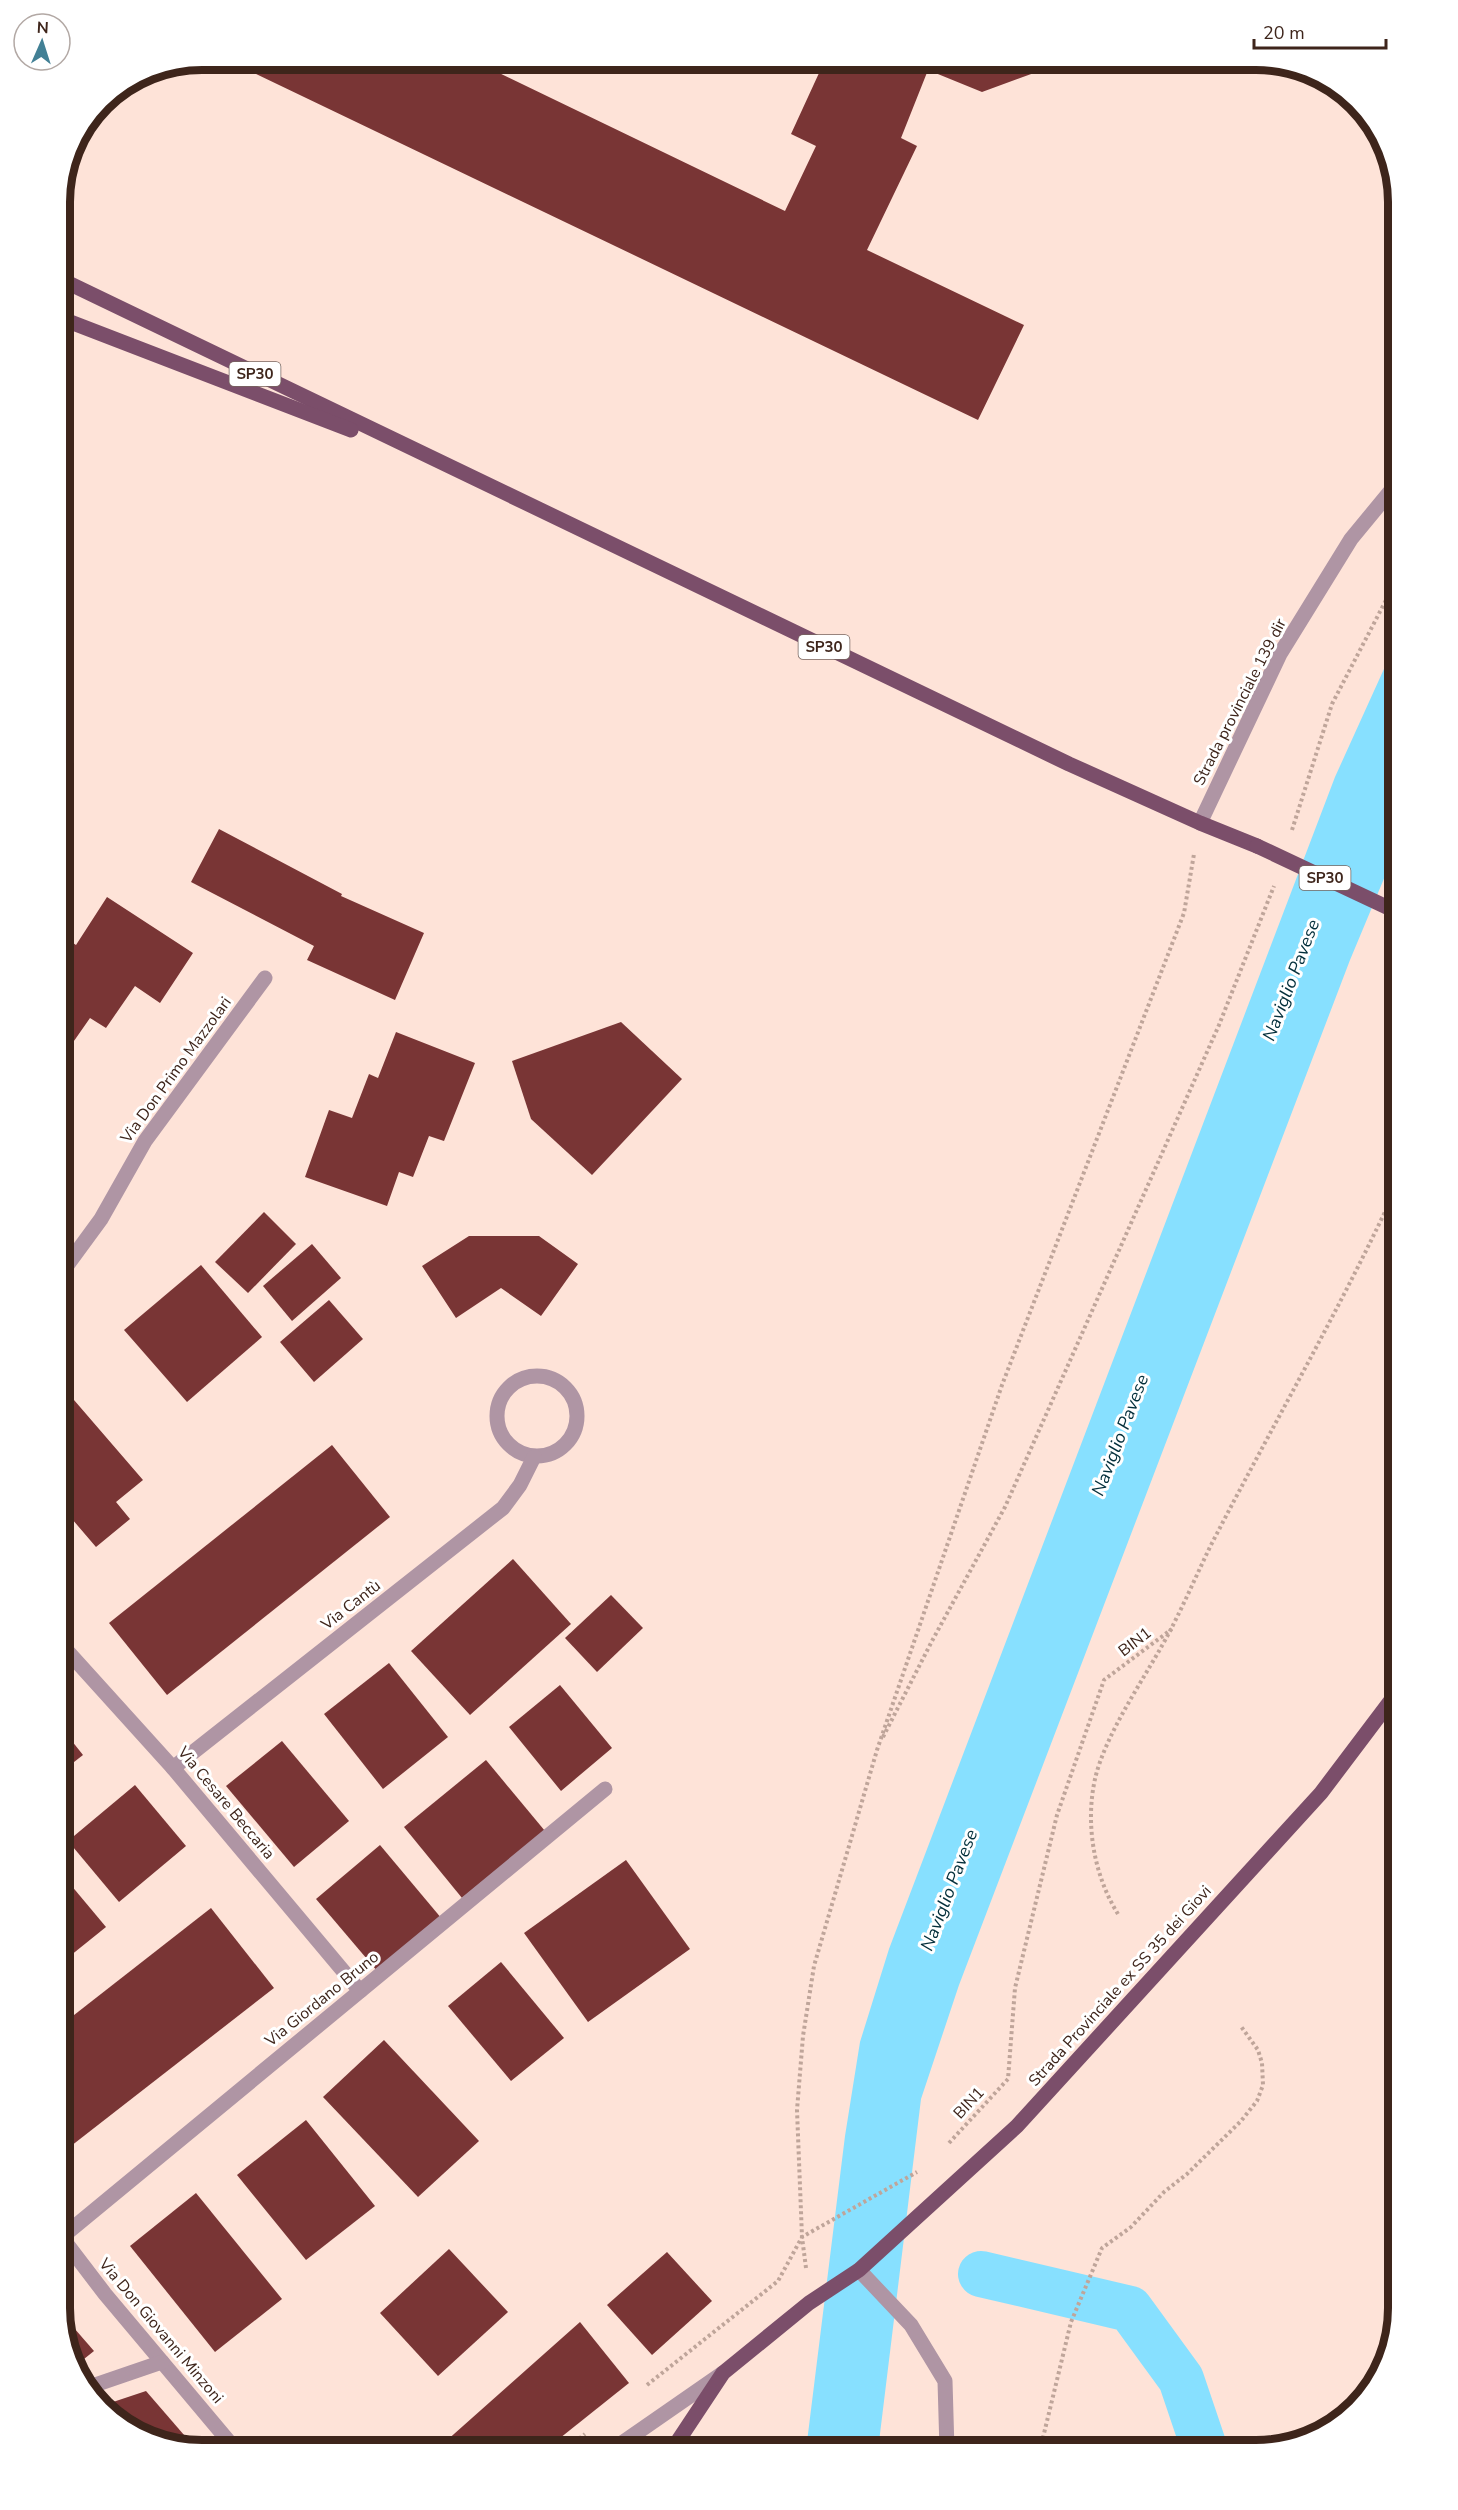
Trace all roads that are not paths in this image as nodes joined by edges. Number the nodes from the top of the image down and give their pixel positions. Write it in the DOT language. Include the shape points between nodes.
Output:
graph roads {
  1 [pos="71,284"];
  2 [pos="71,322"];
  3 [pos="449,468"];
  4 [pos="1388,494"];
  5 [pos="1200,824"];
  6 [pos="1388,908"];
  7 [pos="265,978"];
  8 [pos="70,1261"];
  9 [pos="534,1457"];
  10 [pos="70,1654"];
  11 [pos="1388,1707"];
  12 [pos="173,1768"];
  13 [pos="605,1789"];
  14 [pos="360,1991"];
  15 [pos="70,2229"];
  16 [pos="70,2248"];
  17 [pos="859,2270"];
  18 [pos="162,2362"];
  19 [pos="723,2373"];
  20 [pos="96,2385"];
  21 [pos="227,2439"];
  22 [pos="627,2439"];
  23 [pos="679,2439"];
  24 [pos="947,2440"];
  1 -- 3 [label="main road, SP30"];
  2 -- 3 [label="main road, SP30"];
  3 -- 5 [label="main road, SP30"];
  4 -- 5 [label="street, Strada provinciale 139 dir" via="1351,539 1280,654"];
  5 -- 6 [label="main road, SP30, bridge" via="1257,846"];
  7 -- 8 [label="street, Via Don Primo Mazzolari" via="145,1141 101,1219"];
  9 -- 9 [label="street" via="559,1451 575,1431 577,1418 571,1394 562,1384 537,1376 512,1385 497,1408 497,1422 505,1440 521,1453"];
  9 -- 12 [label="street, Via Cantù" via="520,1485 502,1508"];
  10 -- 12 [label="street, Via Cesare Beccaria"];
  11 -- 17 [label="main road, Strada Provinciale ex SS 35 dei Giovi" via="1321,1793 1017,2126"];
  12 -- 14 [label="street, Via Cesare Beccaria"];
  13 -- 14 [label="street, Via Giordano Bruno"];
  14 -- 15 [label="street, Via Giordano Bruno"];
  16 -- 18 [label="street, Via Don Giovanni Minzoni"];
  17 -- 19 [label="main road" via="809,2303"];
  17 -- 24 [label="street" via="910,2325 945,2381"];
  18 -- 20 [label="street"];
  18 -- 21 [label="street, Via Don Giovanni Minzoni"];
  19 -- 22 [label="street"];
  19 -- 23 [label="main road"];
}
